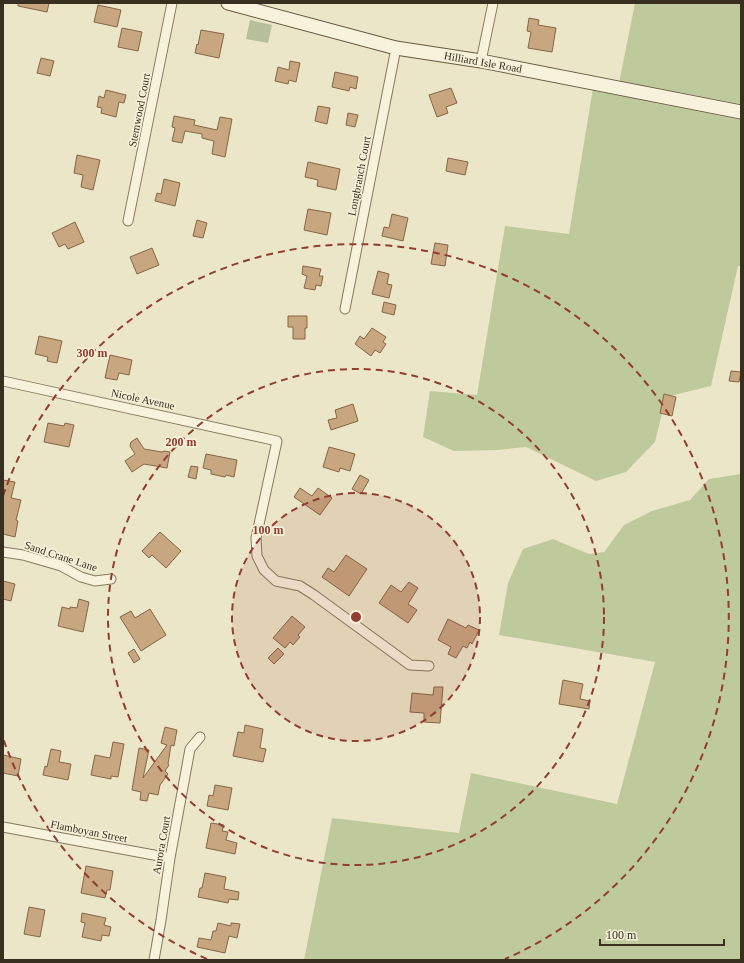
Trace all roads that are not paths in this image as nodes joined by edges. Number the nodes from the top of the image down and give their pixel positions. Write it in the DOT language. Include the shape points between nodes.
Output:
graph roads {
  1 [pos="172,3"];
  2 [pos="493,3"];
  3 [pos="235,4"];
  4 [pos="396,48"];
  5 [pos="481,61"];
  6 [pos="741,112"];
  7 [pos="128,221"];
  8 [pos="345,309"];
  9 [pos="3,381"];
  10 [pos="3,552"];
  11 [pos="111,580"];
  12 [pos="429,666"];
  13 [pos="200,737"];
  14 [pos="3,827"];
  15 [pos="170,858"];
  16 [pos="154,960"];
  1 -- 7 [label="street, Stemwood Court"];
  2 -- 5 [label="street"];
  3 -- 4 [label="street, Hilliard Isle Road"];
  4 -- 5 [label="street, Hilliard Isle Road"];
  4 -- 8 [label="street, Longbranch Court"];
  5 -- 6 [label="street, Hilliard Isle Road"];
  9 -- 12 [label="street, Nicole Avenue" via="277,441 256,538 257,556 264,570 276,581 300,586 314,595 410,665"];
  10 -- 11 [label="street, Sand Crane Lane" via="61,566 95,581"];
  13 -- 15 [label="street, Aurora Court" via="190,750"];
  14 -- 15 [label="street, Flamboyan Street"];
  15 -- 16 [label="street, Aurora Court"];
}
